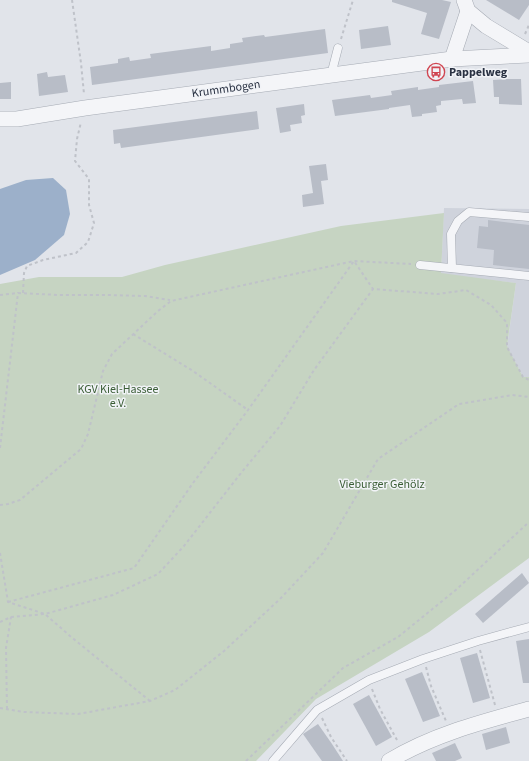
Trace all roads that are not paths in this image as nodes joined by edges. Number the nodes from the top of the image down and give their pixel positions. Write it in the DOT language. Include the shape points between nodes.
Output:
graph roads {
  1 [pos="466,6"];
  2 [pos="338,48"];
  3 [pos="529,53"];
  4 [pos="452,59"];
  5 [pos="331,75"];
  6 [pos="0,119"];
  7 [pos="529,217"];
  8 [pos="420,265"];
  9 [pos="452,268"];
  10 [pos="529,276"];
  11 [pos="529,627"];
  12 [pos="529,709"];
  13 [pos="273,761"];
  14 [pos="389,761"];
  1 -- 3 [label="street, Krummbogen" via="486,26"];
  1 -- 4 [label="street, Krummbogen"];
  2 -- 5 [label="lane"];
  3 -- 4 [label="street, Krummbogen"];
  4 -- 5 [label="street, Krummbogen"];
  5 -- 6 [label="street, Krummbogen"];
  7 -- 9 [label="lane" via="469,212 458,221 451,234"];
  8 -- 9 [label="lane"];
  9 -- 10 [label="lane"];
  11 -- 13 [label="lane" via="423,658 369,680 317,710"];
  12 -- 14 [label="street" via="450,732"];
}
